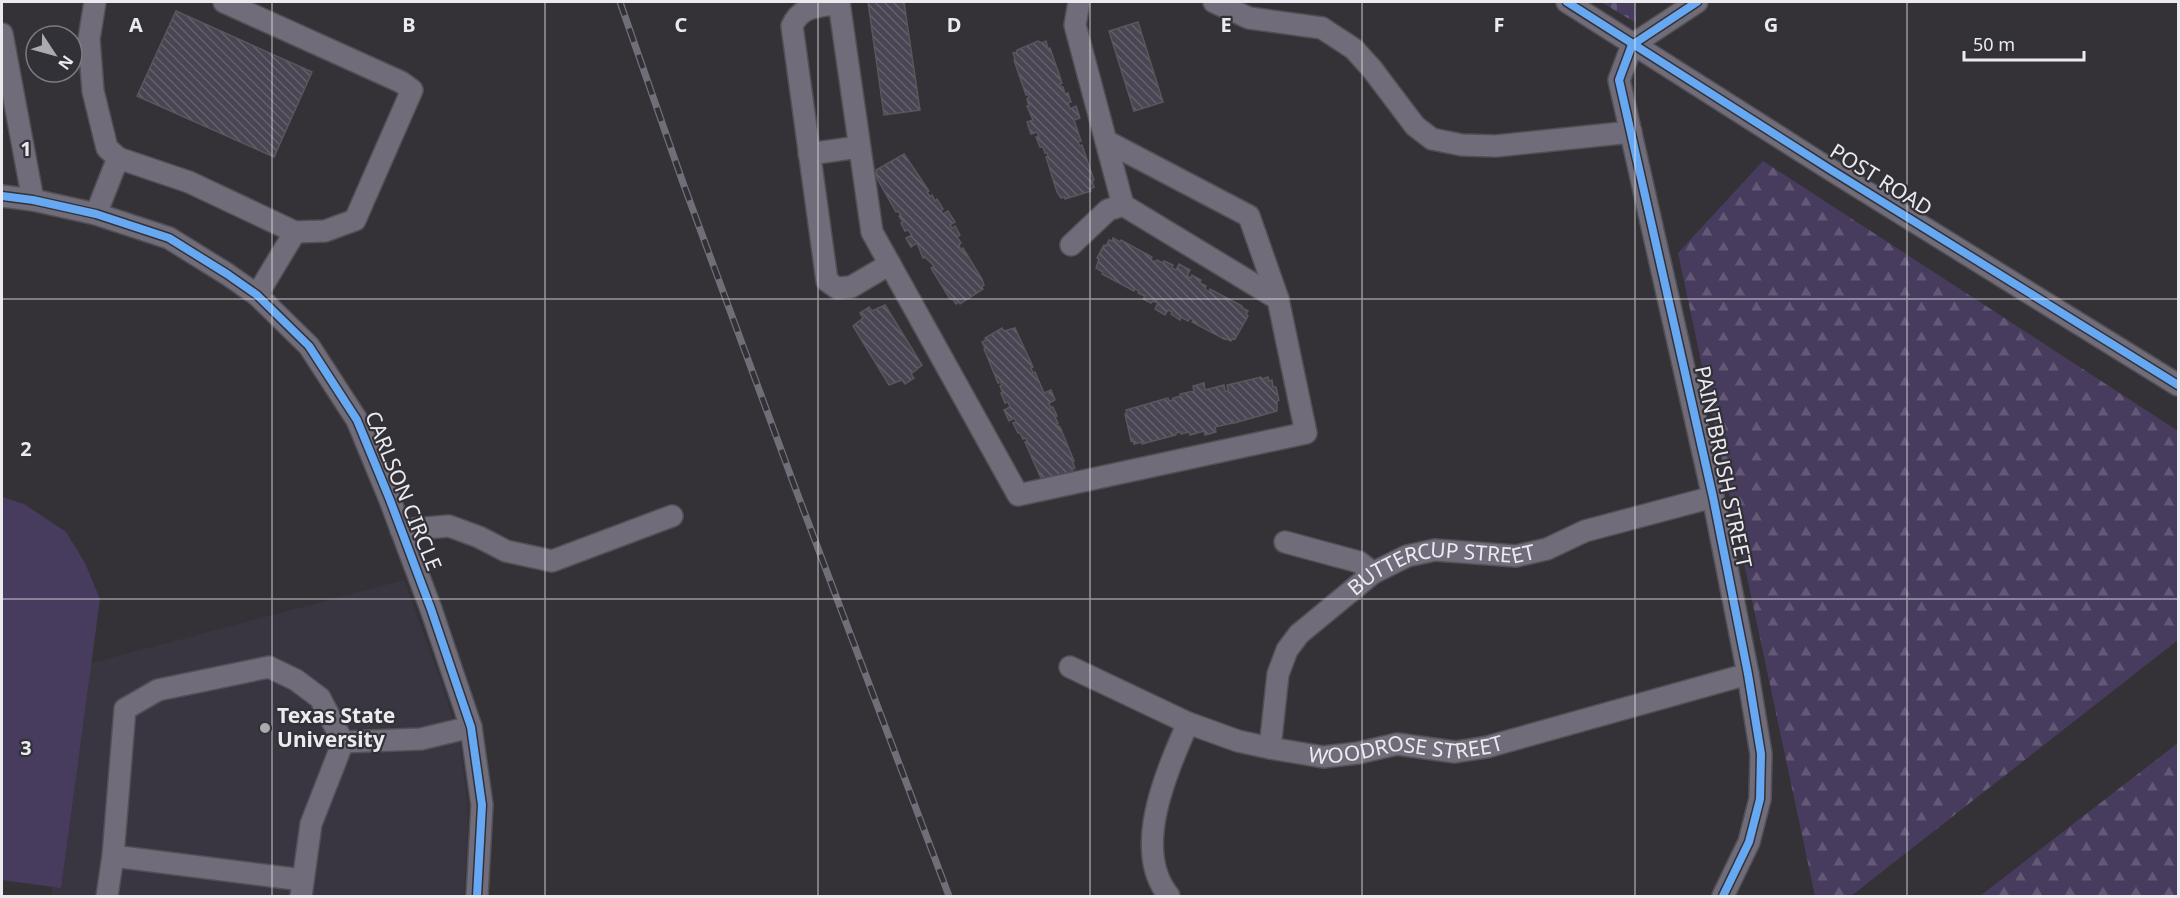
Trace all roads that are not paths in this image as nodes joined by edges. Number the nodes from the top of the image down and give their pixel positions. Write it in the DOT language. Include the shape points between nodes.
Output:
graph roads {
  1 [pos="95,2"];
  2 [pos="224,2"];
  3 [pos="839,2"];
  4 [pos="1079,2"];
  5 [pos="1214,2"];
  6 [pos="1566,2"];
  7 [pos="1697,2"];
  8 [pos="2,34"];
  9 [pos="1632,45"];
  10 [pos="1631,132"];
  11 [pos="1106,141"];
  12 [pos="859,147"];
  13 [pos="809,154"];
  14 [pos="118,158"];
  15 [pos="2,196"];
  16 [pos="33,200"];
  17 [pos="1123,204"];
  18 [pos="96,214"];
  19 [pos="295,232"];
  20 [pos="1071,245"];
  21 [pos="890,264"];
  22 [pos="257,295"];
  23 [pos="1278,299"];
  24 [pos="2178,385"];
  25 [pos="1713,497"];
  26 [pos="672,516"];
  27 [pos="401,530"];
  28 [pos="1285,542"];
  29 [pos="1373,573"];
  30 [pos="1070,667"];
  31 [pos="1748,674"];
  32 [pos="1188,723"];
  33 [pos="471,727"];
  34 [pos="343,742"];
  35 [pos="1270,748"];
  36 [pos="113,856"];
  37 [pos="302,888"];
  38 [pos="107,897"];
  39 [pos="477,897"];
  40 [pos="1169,897"];
  41 [pos="1723,897"];
  1 -- 14 [label="street" via="89,39 93,91 107,148"];
  2 -- 19 [label="street" via="412,90 355,220 325,231"];
  3 -- 12 [label="street"];
  3 -- 13 [label="street" via="805,9 796,14 792,26"];
  4 -- 11 [label="street" via="1075,25"];
  5 -- 10 [label="street" via="1249,18 1322,28 1354,49 1415,126 1432,139 1496,146"];
  6 -- 9 [label="street, POST ROAD"];
  7 -- 9 [label="street"];
  8 -- 16 [label="street"];
  9 -- 10 [label="street, PAINTBRUSH STREET" via="1619,80"];
  9 -- 24 [label="street, POST ROAD"];
  10 -- 25 [label="street, PAINTBRUSH STREET"];
  11 -- 17 [label="street"];
  11 -- 23 [label="street" via="1249,216"];
  12 -- 13 [label="street"];
  12 -- 21 [label="street" via="872,232"];
  13 -- 21 [label="street" via="827,281 837,288 851,287"];
  14 -- 18 [label="street"];
  14 -- 19 [label="street" via="189,182"];
  15 -- 16 [label="street, CARLSON CIRCLE"];
  16 -- 18 [label="street, CARLSON CIRCLE"];
  17 -- 20 [label="street" via="1108,210"];
  17 -- 23 [label="street"];
  18 -- 22 [label="street, CARLSON CIRCLE" via="169,238"];
  19 -- 22 [label="street"];
  21 -- 23 [label="street" via="1018,495 1306,433"];
  22 -- 27 [label="street, CARLSON CIRCLE" via="309,346 357,420"];
  25 -- 29 [label="street, BUTTERCUP STREET" via="1586,531 1547,549 1516,556 1435,550 1407,556"];
  25 -- 31 [label="street, PAINTBRUSH STREET"];
  26 -- 27 [label="street" via="552,561 506,551 449,526"];
  27 -- 33 [label="street, CARLSON CIRCLE"];
  28 -- 29 [label="street" via="1359,562"];
  29 -- 35 [label="street, BUTTERCUP STREET" via="1299,634 1287,650 1278,674"];
  30 -- 32 [label="street, WOODROSE STREET"];
  31 -- 35 [label="street, WOODROSE STREET" via="1527,737 1455,752 1397,744 1323,757"];
  31 -- 41 [label="street, PAINTBRUSH STREET" via="1761,754 1760,799 1749,842"];
  32 -- 35 [label="street, WOODROSE STREET"];
  32 -- 40 [label="street" via="1166,773 1153,830 1153,856 1160,885"];
  33 -- 34 [label="street" via="421,739"];
  33 -- 39 [label="street, CARLSON CIRCLE" via="482,805"];
  34 -- 36 [label="street" via="320,698 269,667 158,690 125,709"];
  34 -- 37 [label="street" via="311,824"];
  36 -- 37 [label="street"];
  36 -- 38 [label="street"];
}
